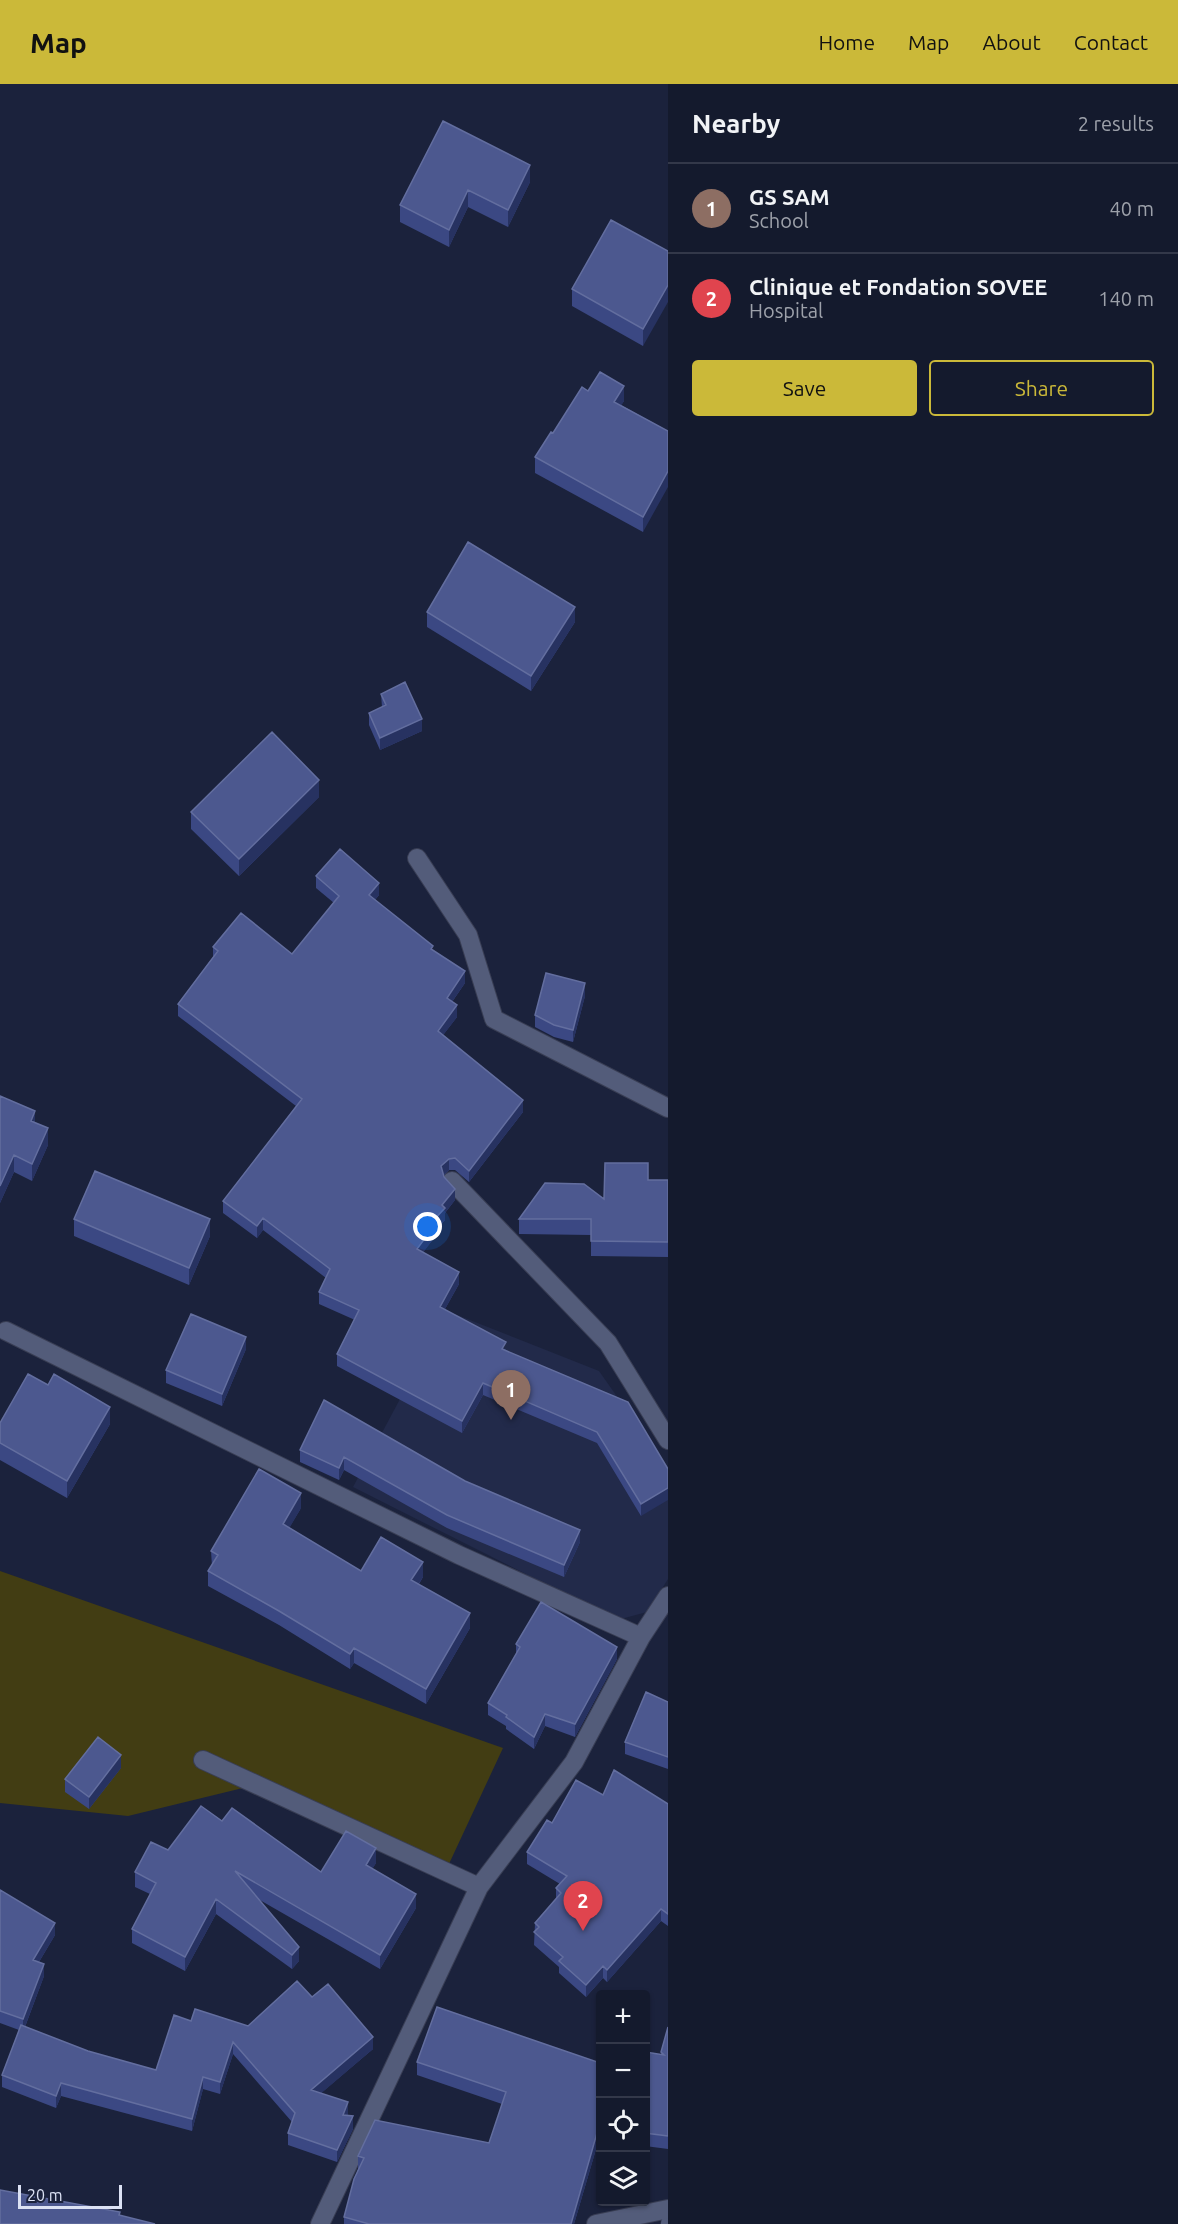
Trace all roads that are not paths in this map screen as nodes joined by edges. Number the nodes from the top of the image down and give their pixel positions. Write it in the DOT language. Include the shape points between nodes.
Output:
graph roads {
  1 [pos="417,858"];
  2 [pos="668,1108"];
  3 [pos="452,1181"];
  4 [pos="6,1330"];
  5 [pos="668,1440"];
  6 [pos="668,1596"];
  7 [pos="641,1637"];
  8 [pos="203,1760"];
  9 [pos="479,1887"];
  10 [pos="668,2209"];
  11 [pos="320,2224"];
  12 [pos="596,2224"];
  1 -- 2 [label="street" via="468,935 494,1018"];
  3 -- 5 [label="street" via="608,1342"];
  4 -- 7 [label="street" via="459,1555"];
  6 -- 7 [label="street"];
  7 -- 9 [label="street" via="574,1762"];
  8 -- 9 [label="street"];
  9 -- 11 [label="street"];
  10 -- 12 [label="street"];
}
